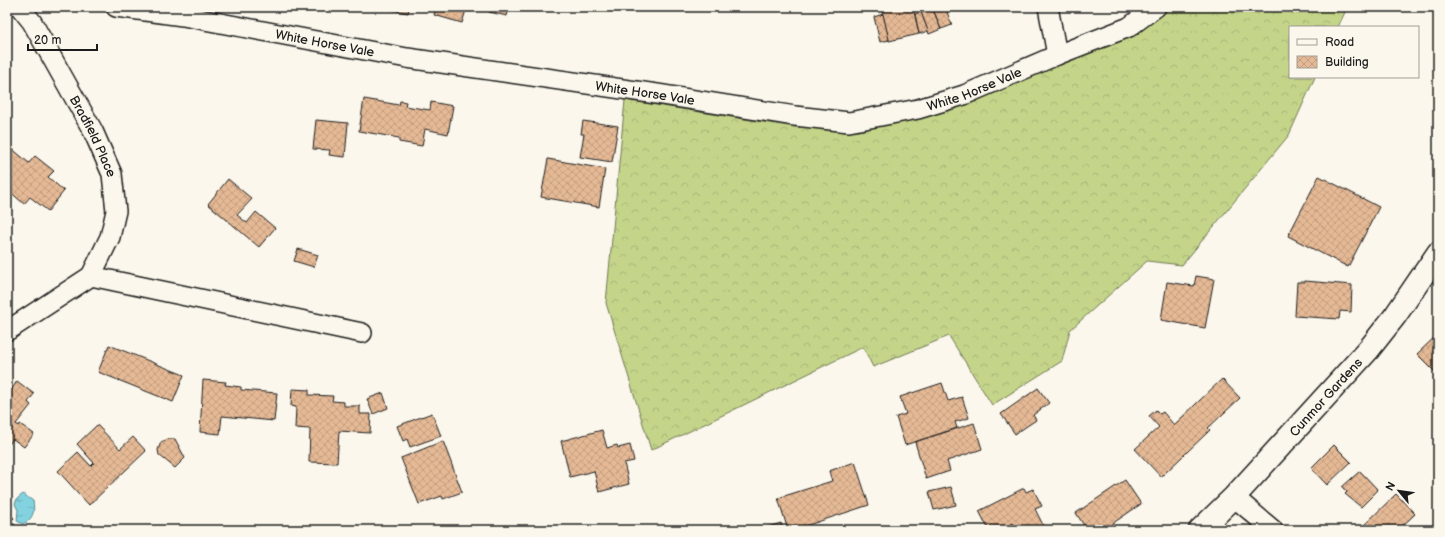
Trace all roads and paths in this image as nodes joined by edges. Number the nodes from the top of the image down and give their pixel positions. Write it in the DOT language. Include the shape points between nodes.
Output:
graph roads {
  1 [pos="20,7"];
  2 [pos="116,7"];
  3 [pos="1048,7"];
  4 [pos="1156,7"];
  5 [pos="1057,55"];
  6 [pos="1437,256"];
  7 [pos="91,276"];
  8 [pos="7,331"];
  9 [pos="362,334"];
  10 [pos="1234,497"];
  11 [pos="1200,530"];
  12 [pos="1273,530"];
  1 -- 7 [label="street, Bradfield Place" via="32,22 93,131 112,174 116,211 110,237"];
  2 -- 5 [label="street, White Horse Vale" via="182,16 407,58 849,122 918,109 964,95"];
  3 -- 5 [label="street"];
  4 -- 5 [label="street, White Horse Vale" via="1129,27"];
  6 -- 10 [label="street, Cunmor Gardens" via="1369,349"];
  7 -- 8 [label="street"];
  7 -- 9 [label="street"];
  10 -- 11 [label="street, Cunmor Gardens"];
  10 -- 12 [label="street"];
}
